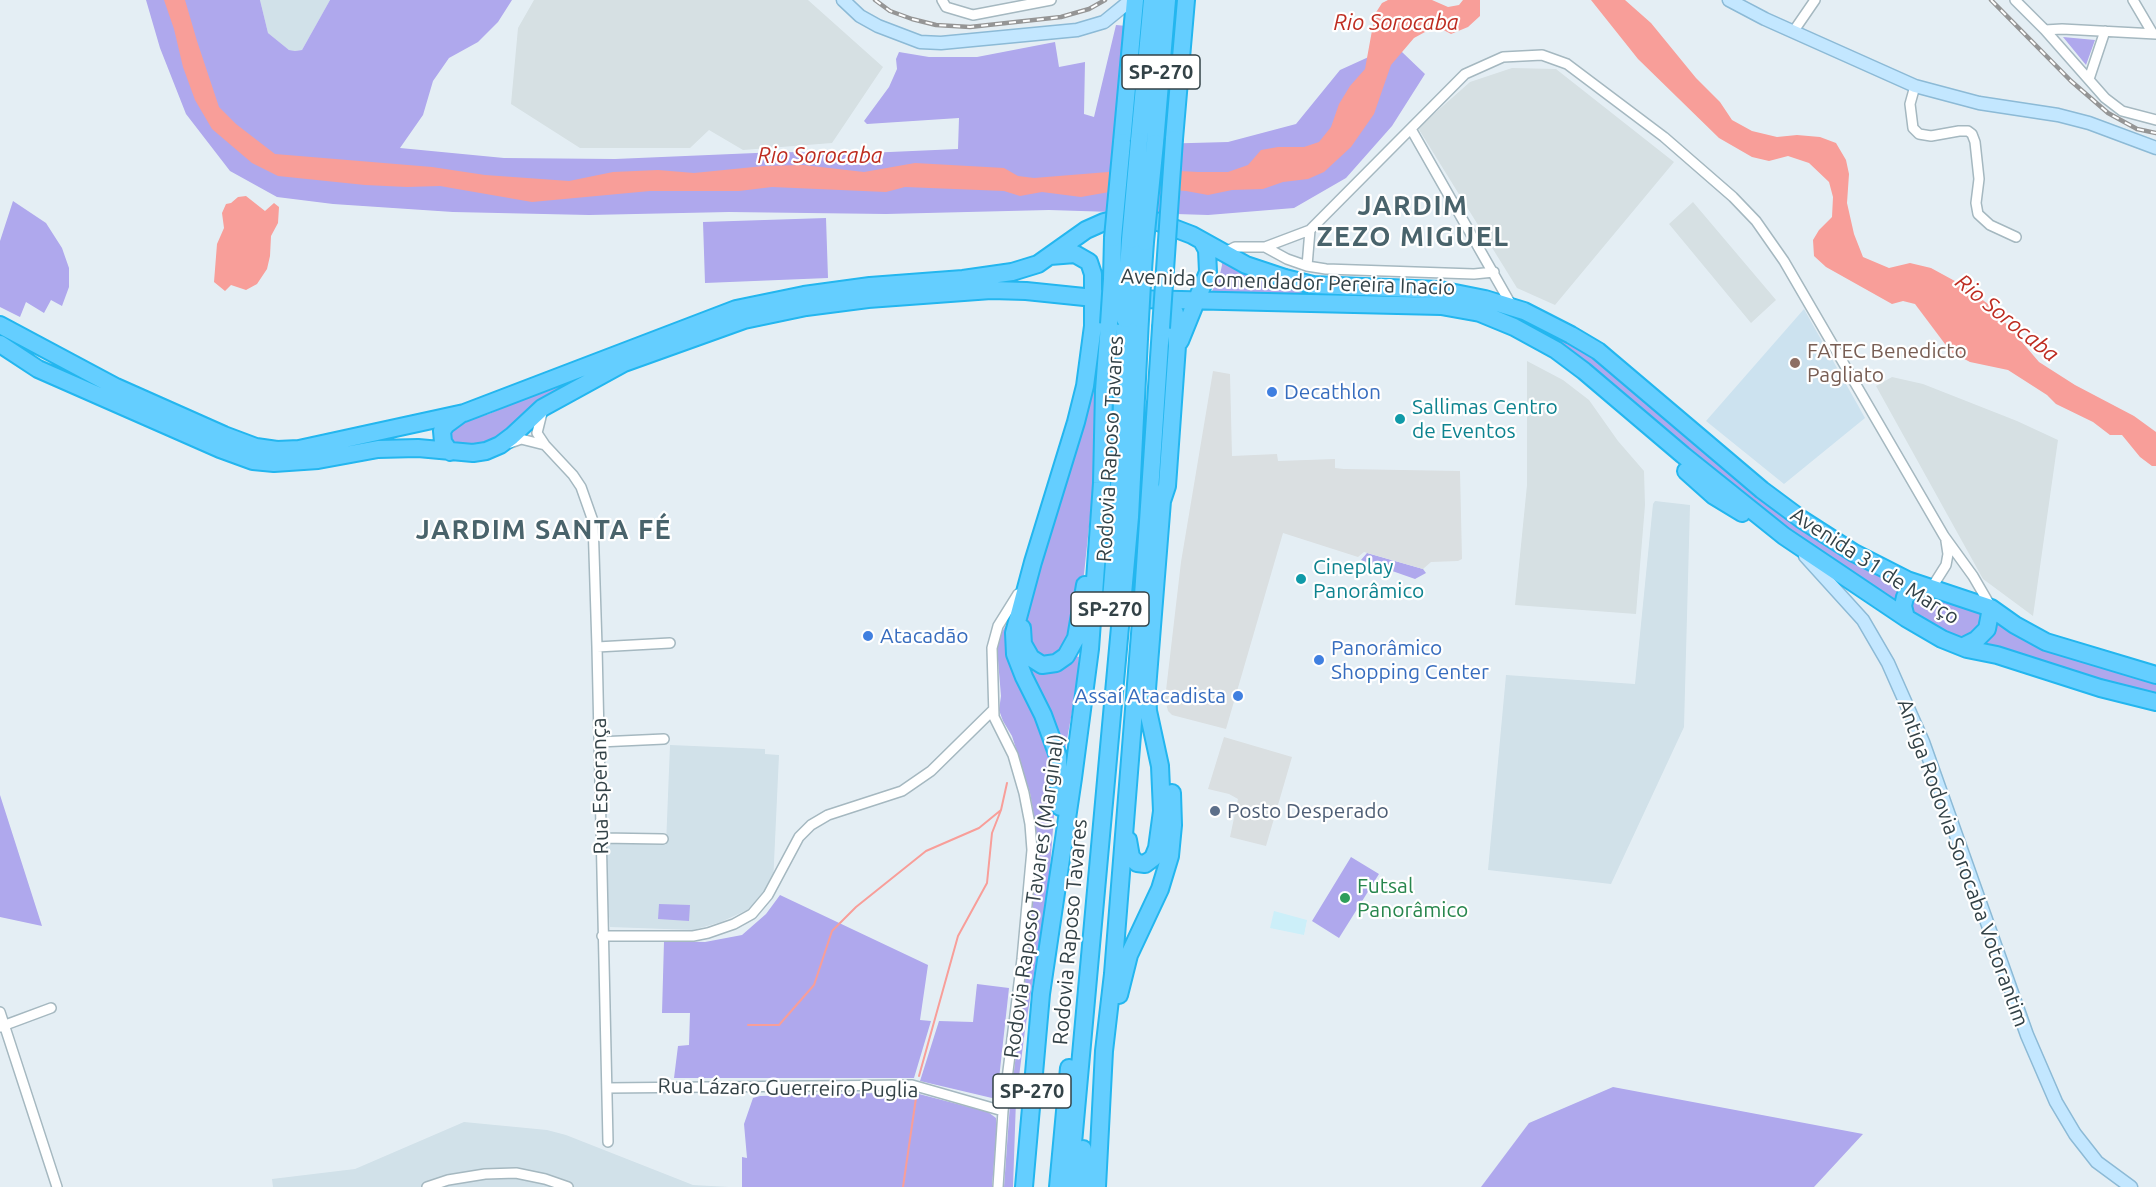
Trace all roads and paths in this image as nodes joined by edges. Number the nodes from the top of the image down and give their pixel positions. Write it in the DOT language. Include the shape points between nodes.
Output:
graph roads {
  1 [pos="843,0"];
  2 [pos="942,0"];
  3 [pos="1051,0"];
  4 [pos="1133,0"];
  5 [pos="1167,0"];
  6 [pos="1186,0"];
  7 [pos="1729,0"];
  8 [pos="1815,0"];
  9 [pos="2015,0"];
  10 [pos="2133,0"];
  11 [pos="1015,3"];
  12 [pos="1152,8"];
  13 [pos="2045,30"];
  14 [pos="1793,32"];
  15 [pos="2105,32"];
  16 [pos="2154,34"];
  17 [pos="2089,79"];
  18 [pos="1915,86"];
  19 [pos="2156,120"];
  20 [pos="1411,129"];
  21 [pos="1147,142"];
  22 [pos="2156,148"];
  23 [pos="1310,230"];
  24 [pos="2016,237"];
  25 [pos="1202,241"];
  26 [pos="1265,247"];
  27 [pos="1223,253"];
  28 [pos="1050,255"];
  29 [pos="1307,266"];
  30 [pos="1494,272"];
  31 [pos="1093,280"];
  32 [pos="1062,295"];
  33 [pos="1094,298"];
  34 [pos="1165,300"];
  35 [pos="1196,301"];
  36 [pos="1247,303"];
  37 [pos="1513,308"];
  38 [pos="1117,322"];
  39 [pos="0,325"];
  40 [pos="1186,325"];
  41 [pos="0,344"];
  42 [pos="1178,346"];
  43 [pos="0,350"];
  44 [pos="1556,350"];
  45 [pos="38,369"];
  46 [pos="556,400"];
  47 [pos="464,413"];
  48 [pos="545,445"];
  49 [pos="492,448"];
  50 [pos="450,452"];
  51 [pos="1102,483"];
  52 [pos="1167,486"];
  53 [pos="1766,521"];
  54 [pos="1944,536"];
  55 [pos="1790,539"];
  56 [pos="1031,570"];
  57 [pos="1927,587"];
  58 [pos="1991,608"];
  59 [pos="1906,618"];
  60 [pos="670,643"];
  61 [pos="597,647"];
  62 [pos="1962,647"];
  63 [pos="2156,675"];
  64 [pos="2156,702"];
  65 [pos="993,710"];
  66 [pos="1132,719"];
  67 [pos="664,739"];
  68 [pos="599,742"];
  69 [pos="601,838"];
  70 [pos="663,839"];
  71 [pos="1055,895"];
  72 [pos="602,936"];
  73 [pos="51,1008"];
  74 [pos="0,1012"];
  75 [pos="2,1026"];
  76 [pos="1104,1051"];
  77 [pos="1081,1060"];
  78 [pos="607,1088"];
  79 [pos="1003,1110"];
  80 [pos="608,1142"];
  81 [pos="57,1187"];
  82 [pos="427,1187"];
  83 [pos="568,1187"];
  84 [pos="998,1187"];
  85 [pos="1024,1187"];
  86 [pos="1058,1187"];
  87 [pos="1069,1187"];
  88 [pos="1082,1187"];
  89 [pos="1097,1187"];
  90 [pos="2132,1187"];
  1 -- 4 [label="main road" via="878,26 920,42 941,43 1077,30 1104,22"];
  2 -- 11 [label="street" via="946,7 973,15"];
  3 -- 11 [label="street"];
  4 -- 38 [label="highway, Rodovia Raposo Tavares / SP-270, bridge" via="1113,238"];
  5 -- 21 [label="highway, Rodovia Raposo Tavares / SP-270"];
  6 -- 66 [label="highway, SP-270, bridge"];
  7 -- 14 [label="main road"];
  8 -- 14 [label="street"];
  9 -- 13 [label="street"];
  10 -- 16 [label="street"];
  12 -- 21 [label="highway, Rodovia Raposo Tavares / SP-270"];
  13 -- 15 [label="street"];
  13 -- 17 [label="street"];
  14 -- 18 [label="main road"];
  15 -- 16 [label="street"];
  15 -- 17 [label="street"];
  17 -- 19 [label="street" via="2122,111"];
  18 -- 22 [label="main road" via="1979,103 2058,115"];
  18 -- 24 [label="street" via="1910,104 1913,128 1919,134 1931,136 1959,131 1972,134 1979,179 1978,214 1990,225"];
  20 -- 23 [label="street"];
  20 -- 30 [label="street"];
  20 -- 54 [label="street" via="1465,74 1503,57 1542,55 1567,64 1655,130 1733,197 1784,261"];
  21 -- 38 [label="highway, Rodovia Raposo Tavares / SP-270, bridge"];
  23 -- 26 [label="street"];
  23 -- 29 [label="street"];
  25 -- 27 [label="highway, Avenida 31 de Março"];
  25 -- 28 [label="highway, Avenida 31 de Março" via="1145,217 1122,218 1086,230"];
  25 -- 35 [label="highway" via="1207,250 1208,272"];
  26 -- 27 [label="street" via="1235,247"];
  26 -- 29 [label="street"];
  27 -- 37 [label="highway, Avenida 31 de Março" via="1266,273 1313,285 1440,290"];
  28 -- 31 [label="highway" via="1082,257 1089,262"];
  28 -- 47 [label="highway, Avenida 31 de Março" via="1038,264 1012,272 870,286 736,309"];
  29 -- 30 [label="street" via="1326,270"];
  30 -- 37 [label="street"];
  31 -- 32 [label="highway" via="1084,288"];
  31 -- 33 [label="highway"];
  32 -- 33 [label="highway, Avenida Comendador Pereira Inacio"];
  32 -- 38 [label="highway" via="1089,313"];
  32 -- 46 [label="highway, Avenida Comendador Pereira Inacio" via="991,290 796,309 744,320 624,363"];
  33 -- 34 [label="highway, Avenida Comendador Pereira Inacio"];
  33 -- 38 [label="highway"];
  34 -- 35 [label="highway, Avenida Comendador Pereira Inacio"];
  34 -- 42 [label="highway" via="1175,313"];
  35 -- 36 [label="highway, Avenida Comendador Pereira Inacio"];
  35 -- 40 [label="highway"];
  36 -- 40 [label="highway" via="1236,309 1203,312"];
  36 -- 44 [label="highway, Avenida Comendador Pereira Inacio" via="1441,306 1480,313"];
  37 -- 57 [label="highway, Avenida 31 de Março" via="1598,351 1801,519 1854,553"];
  38 -- 51 [label="highway, Rodovia Raposo Tavares (Marginal) / SP-270" via="1104,390"];
  38 -- 56 [label="highway" via="1085,386"];
  38 -- 77 [label="highway, Rodovia Raposo Tavares / SP-270" via="1130,517"];
  38 -- 86 [label="highway, Rodovia Raposo Tavares / SP-270" via="1118,514"];
  39 -- 47 [label="highway" via="124,391 256,447 299,449"];
  40 -- 42 [label="highway"];
  41 -- 45 [label="highway"];
  42 -- 52 [label="highway"];
  43 -- 45 [label="main road"];
  44 -- 53 [label="highway, Avenida 31 de Março"];
  44 -- 53 [label="highway" via="1623,416 1714,496 1736,511"];
  45 -- 50 [label="highway" via="253,461 318,460 378,449"];
  46 -- 48 [label="street" via="540,417 537,433"];
  46 -- 49 [label="highway, Avenida Comendador Pereira Inacio"];
  47 -- 50 [label="highway" via="442,431"];
  48 -- 49 [label="street" via="521,439"];
  48 -- 61 [label="street, Rua Esperança" via="581,487 592,521"];
  49 -- 50 [label="highway" via="473,453"];
  51 -- 56 [label="highway" via="1076,638 1066,656 1056,663 1042,665 1031,658 1023,644 1021,626"];
  51 -- 71 [label="highway, Rodovia Raposo Tavares (Marginal) / SP-270" via="1090,649"];
  52 -- 66 [label="highway" via="1162,501 1147,689 1160,766 1162,811 1157,848 1145,864 1131,857 1128,842"];
  52 -- 76 [label="highway" via="1172,501 1156,682 1171,784 1170,856 1160,889 1129,955"];
  53 -- 55 [label="highway, Avenida 31 de Março"];
  54 -- 57 [label="street" via="1946,565 1934,584"];
  54 -- 58 [label="street"];
  55 -- 59 [label="highway, Avenida 31 de Março"];
  55 -- 90 [label="main road, Antiga Rodovia Sorocaba Votorantim" via="1863,620 1879,645 1923,742 2027,1035 2056,1102 2097,1162"];
  56 -- 65 [label="street" via="994,636"];
  56 -- 71 [label="highway" via="1014,633 1015,654 1058,756 1061,796"];
  57 -- 58 [label="highway, Avenida 31 de Março"];
  57 -- 59 [label="highway" via="1912,590 1905,597"];
  58 -- 62 [label="highway" via="1987,629"];
  58 -- 63 [label="highway, Avenida 31 de Março" via="2046,642"];
  59 -- 62 [label="highway, Avenida 31 de Março"];
  60 -- 61 [label="street"];
  61 -- 68 [label="street, Rua Esperança"];
  62 -- 64 [label="highway, Avenida 31 de Março"];
  65 -- 72 [label="street" via="932,771 902,791 828,815 811,825 799,837 768,895 752,914 734,924 693,936"];
  65 -- 79 [label="street" via="1024,793 1032,850"];
  66 -- 76 [label="highway, SP-270"];
  67 -- 68 [label="street"];
  68 -- 69 [label="street, Rua Esperança"];
  69 -- 70 [label="street"];
  69 -- 72 [label="street, Rua Esperança"];
  71 -- 85 [label="highway, Rodovia Raposo Tavares (Marginal) / SP-270" via="1036,1033"];
  72 -- 78 [label="street, Rua Esperança"];
  73 -- 75 [label="street"];
  74 -- 75 [label="street"];
  75 -- 81 [label="street"];
  76 -- 89 [label="highway, SP-270"];
  77 -- 87 [label="highway, Rodovia Raposo Tavares / SP-270"];
  77 -- 88 [label="highway"];
  78 -- 79 [label="street, Rua Lázaro Guerreiro Puglia" via="912,1085"];
  78 -- 80 [label="street, Rua Esperança"];
  79 -- 84 [label="street"];
  82 -- 83 [label="street" via="448,1180 516,1173"];
}
